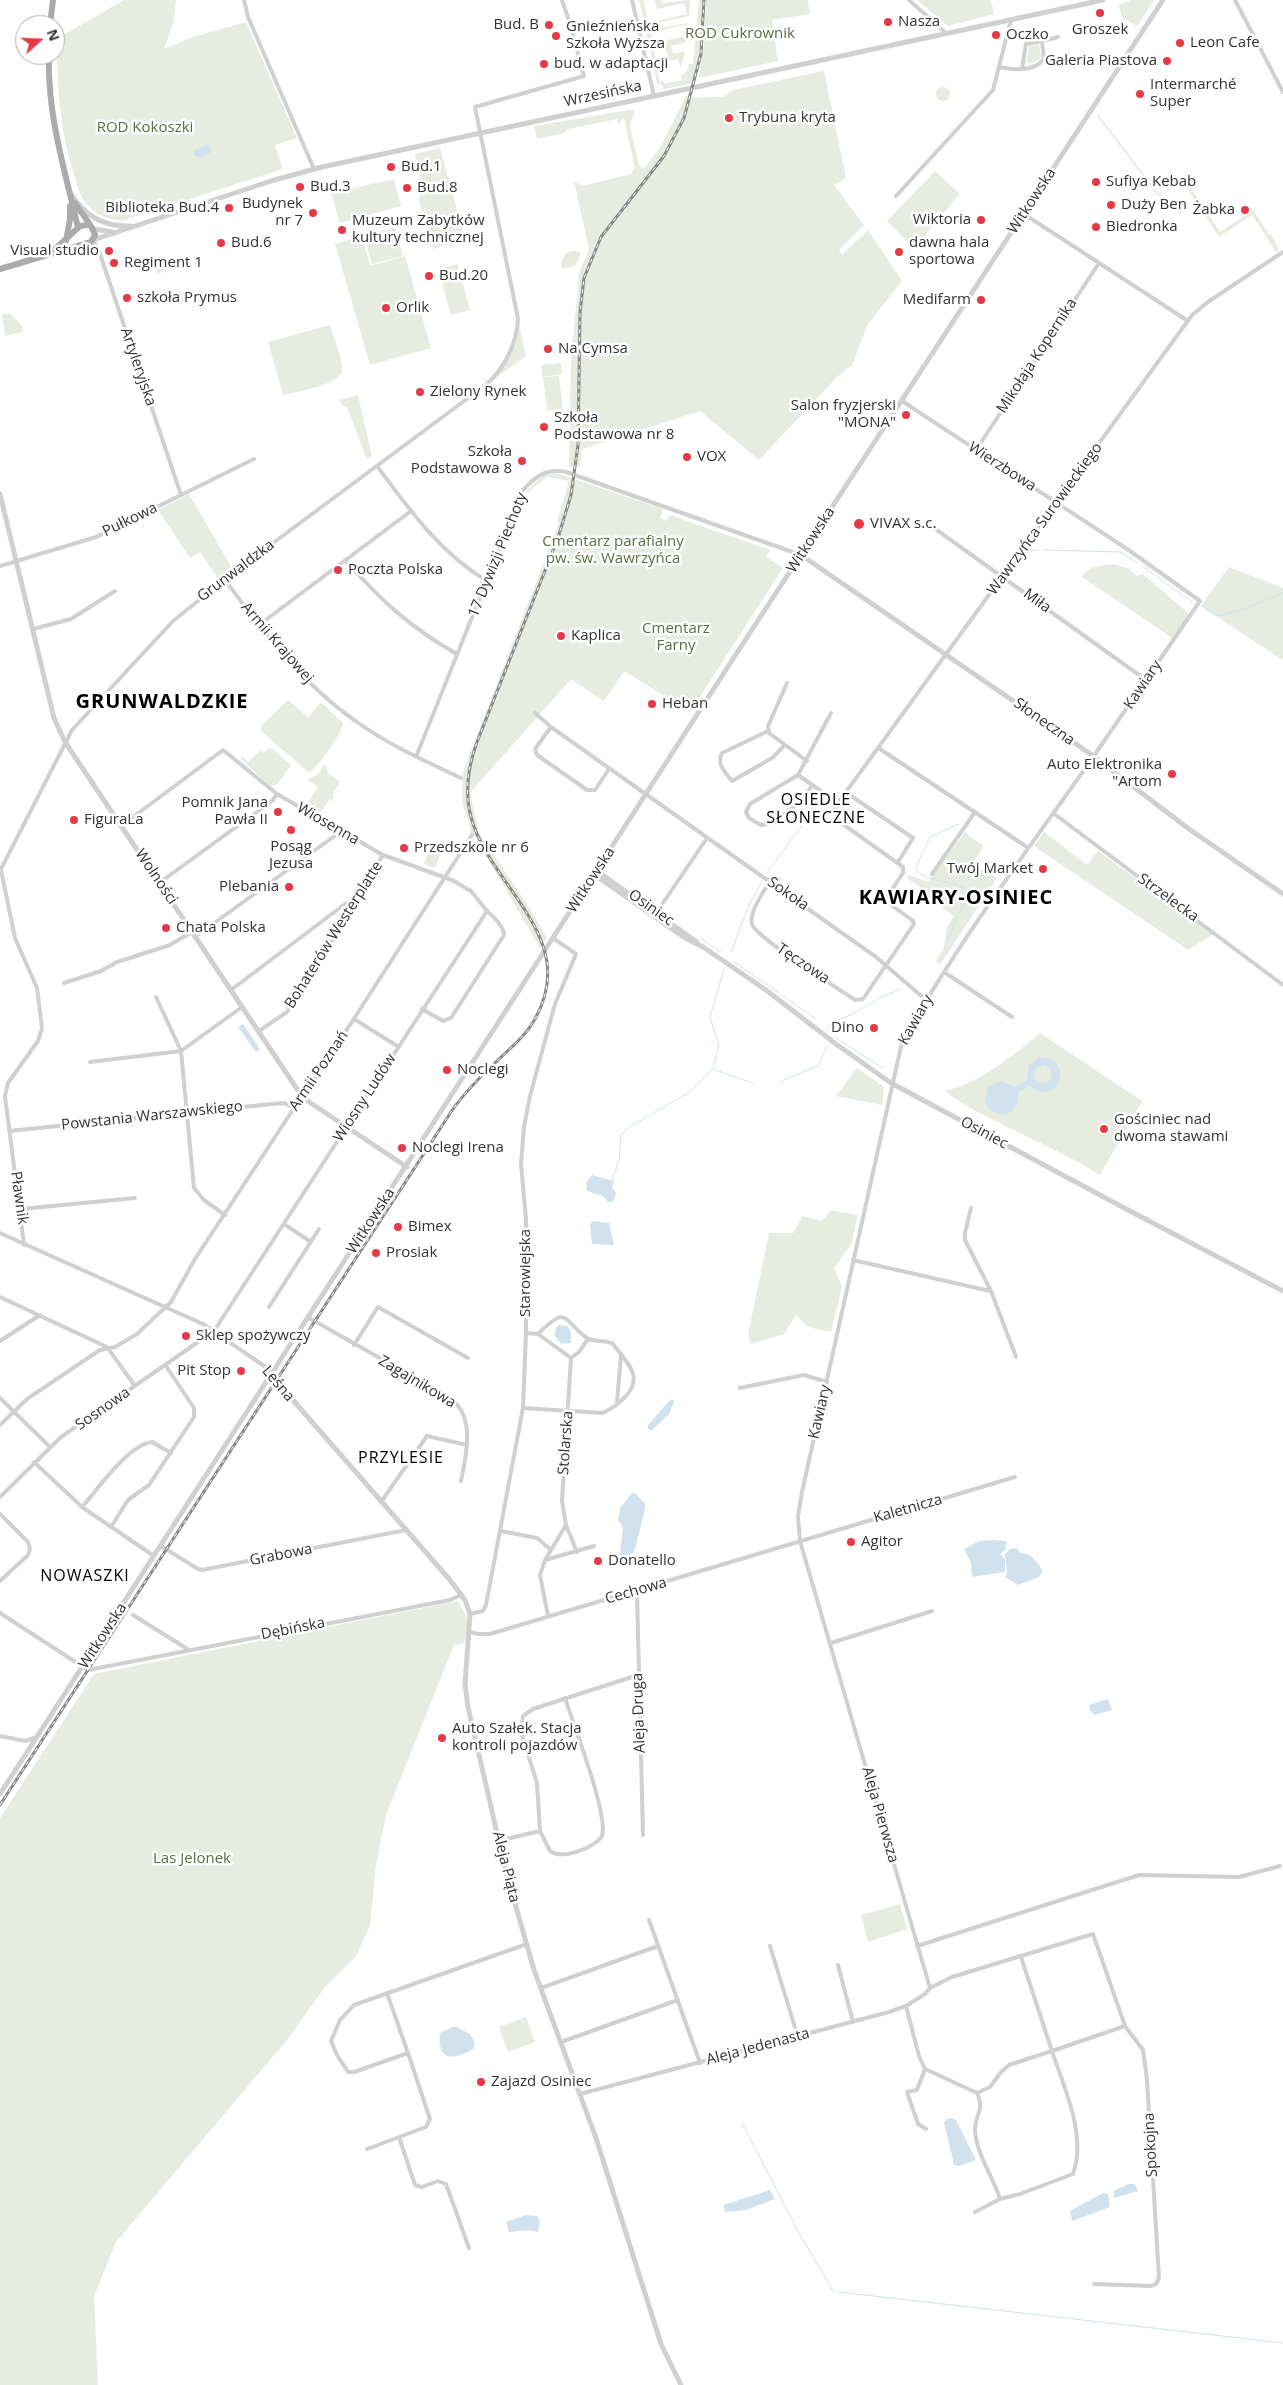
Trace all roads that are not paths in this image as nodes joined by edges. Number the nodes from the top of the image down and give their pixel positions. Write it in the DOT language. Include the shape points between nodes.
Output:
graph roads {
  1 [pos="53,0"];
  2 [pos="244,0"];
  3 [pos="562,0"];
  4 [pos="632,0"];
  5 [pos="909,0"];
  6 [pos="1103,0"];
  7 [pos="1163,0"];
  8 [pos="1235,0"];
  9 [pos="51,15"];
  10 [pos="1011,20"];
  11 [pos="947,34"];
  12 [pos="1058,37"];
  13 [pos="1042,41"];
  14 [pos="49,65"];
  15 [pos="1000,67"];
  16 [pos="1022,69"];
  17 [pos="1283,92"];
  18 [pos="654,96"];
  19 [pos="480,133"];
  20 [pos="314,169"];
  21 [pos="70,192"];
  22 [pos="896,196"];
  23 [pos="1024,214"];
  24 [pos="136,225"];
  25 [pos="91,227"];
  26 [pos="77,229"];
  27 [pos="113,232"];
  28 [pos="93,240"];
  29 [pos="66,241"];
  30 [pos="83,244"];
  31 [pos="51,252"];
  32 [pos="1283,252"];
  33 [pos="1099,262"];
  34 [pos="0,269"];
  35 [pos="1188,321"];
  36 [pos="902,401"];
  37 [pos="976,450"];
  38 [pos="254,459"];
  39 [pos="377,466"];
  40 [pos="0,494"];
  41 [pos="182,495"];
  42 [pos="1057,503"];
  43 [pos="411,511"];
  44 [pos="927,523"];
  45 [pos="801,555"];
  46 [pos="345,560"];
  47 [pos="16,562"];
  48 [pos="0,566"];
  49 [pos="1003,576"];
  50 [pos="225,580"];
  51 [pos="487,581"];
  52 [pos="115,591"];
  53 [pos="1200,601"];
  54 [pos="258,625"];
  55 [pos="33,629"];
  56 [pos="457,654"];
  57 [pos="946,655"];
  58 [pos="1146,680"];
  59 [pos="787,683"];
  60 [pos="535,713"];
  61 [pos="831,714"];
  62 [pos="551,727"];
  63 [pos="768,731"];
  64 [pos="64,742"];
  65 [pos="784,746"];
  66 [pos="880,749"];
  67 [pos="1093,756"];
  68 [pos="416,758"];
  69 [pos="807,762"];
  70 [pos="610,769"];
  71 [pos="798,775"];
  72 [pos="461,778"];
  73 [pos="812,786"];
  74 [pos="847,792"];
  75 [pos="277,794"];
  76 [pos="646,794"];
  77 [pos="838,803"];
  78 [pos="975,812"];
  79 [pos="1053,813"];
  80 [pos="121,826"];
  81 [pos="340,832"];
  82 [pos="472,835"];
  83 [pos="707,838"];
  84 [pos="1027,847"];
  85 [pos="384,855"];
  86 [pos="898,862"];
  87 [pos="0,870"];
  88 [pos="596,873"];
  89 [pos="932,874"];
  90 [pos="445,878"];
  91 [pos="770,881"];
  92 [pos="160,883"];
  93 [pos="1283,894"];
  94 [pos="355,900"];
  95 [pos="663,903"];
  96 [pos="487,911"];
  97 [pos="192,932"];
  98 [pos="195,937"];
  99 [pos="553,938"];
  100 [pos="886,965"];
  101 [pos="944,972"];
  102 [pos="64,983"];
  103 [pos="1283,984"];
  104 [pos="231,990"];
  105 [pos="156,997"];
  106 [pos="926,1000"];
  107 [pos="242,1007"];
  108 [pos="422,1009"];
  109 [pos="1012,1017"];
  110 [pos="354,1019"];
  111 [pos="259,1031"];
  112 [pos="399,1047"];
  113 [pos="181,1051"];
  114 [pos="90,1062"];
  115 [pos="892,1083"];
  116 [pos="303,1098"];
  117 [pos="294,1108"];
  118 [pos="186,1113"];
  119 [pos="346,1128"];
  120 [pos="10,1131"];
  121 [pos="407,1167"];
  122 [pos="135,1198"];
  123 [pos="971,1208"];
  124 [pos="21,1210"];
  125 [pos="225,1215"];
  126 [pos="284,1224"];
  127 [pos="319,1229"];
  128 [pos="0,1233"];
  129 [pos="310,1242"];
  130 [pos="24,1245"];
  131 [pos="854,1260"];
  132 [pos="991,1291"];
  133 [pos="1283,1291"];
  134 [pos="0,1298"];
  135 [pos="166,1307"];
  136 [pos="269,1307"];
  137 [pos="40,1315"];
  138 [pos="308,1318"];
  139 [pos="214,1331"];
  140 [pos="526,1333"];
  141 [pos="538,1334"];
  142 [pos="588,1339"];
  143 [pos="0,1341"];
  144 [pos="354,1345"];
  145 [pos="107,1347"];
  146 [pos="621,1355"];
  147 [pos="1016,1357"];
  148 [pos="468,1358"];
  149 [pos="571,1358"];
  150 [pos="166,1366"];
  151 [pos="271,1375"];
  152 [pos="827,1382"];
  153 [pos="136,1386"];
  154 [pos="740,1388"];
  155 [pos="0,1398"];
  156 [pos="617,1404"];
  157 [pos="523,1408"];
  158 [pos="14,1412"];
  159 [pos="569,1412"];
  160 [pos="0,1425"];
  161 [pos="467,1445"];
  162 [pos="50,1447"];
  163 [pos="170,1453"];
  164 [pos="34,1462"];
  165 [pos="1015,1477"];
  166 [pos="461,1481"];
  167 [pos="0,1497"];
  168 [pos="381,1502"];
  169 [pos="82,1507"];
  170 [pos="0,1514"];
  171 [pos="566,1525"];
  172 [pos="111,1527"];
  173 [pos="406,1530"];
  174 [pos="501,1531"];
  175 [pos="800,1541"];
  176 [pos="161,1546"];
  177 [pos="594,1546"];
  178 [pos="551,1550"];
  179 [pos="577,1552"];
  180 [pos="155,1556"];
  181 [pos="545,1560"];
  182 [pos="0,1581"];
  183 [pos="636,1592"];
  184 [pos="462,1595"];
  185 [pos="932,1611"];
  186 [pos="0,1612"];
  187 [pos="470,1614"];
  188 [pos="133,1615"];
  189 [pos="548,1616"];
  190 [pos="470,1632"];
  191 [pos="831,1643"];
  192 [pos="189,1650"];
  193 [pos="83,1667"];
  194 [pos="638,1675"];
  195 [pos="565,1698"];
  196 [pos="0,1736"];
  197 [pos="37,1737"];
  198 [pos="0,1794"];
  199 [pos="540,1831"];
  200 [pos="643,1835"];
  201 [pos="506,1839"];
  202 [pos="1280,1866"];
  203 [pos="649,1920"];
  204 [pos="527,1944"];
  205 [pos="658,1946"];
  206 [pos="770,1946"];
  207 [pos="917,1946"];
  208 [pos="1021,1957"];
  209 [pos="838,1965"];
  210 [pos="541,1988"];
  211 [pos="930,1988"];
  212 [pos="387,1994"];
  213 [pos="678,2000"];
  214 [pos="906,2006"];
  215 [pos="853,2022"];
  216 [pos="1125,2026"];
  217 [pos="798,2036"];
  218 [pos="561,2042"];
  219 [pos="1052,2051"];
  220 [pos="408,2053"];
  221 [pos="700,2063"];
  222 [pos="925,2068"];
  223 [pos="976,2093"];
  224 [pos="580,2094"];
  225 [pos="926,2129"];
  226 [pos="399,2137"];
  227 [pos="367,2149"];
  228 [pos="1000,2199"];
  229 [pos="975,2212"];
  230 [pos="469,2248"];
  231 [pos="1094,2284"];
  232 [pos="681,2385"];
  1 -- 9 [label="main road"];
  2 -- 20 [label="street" via="250,22"];
  3 -- 19 [label="street" via="584,76 475,107"];
  4 -- 18 [label="street"];
  5 -- 11 [label="street"];
  6 -- 10 [label="street, Wrzesińska"];
  7 -- 23 [label="street, Witkowska"];
  8 -- 17 [label="street"];
  10 -- 11 [label="street, Wrzesińska"];
  10 -- 15 [label="street"];
  11 -- 18 [label="street, Wrzesińska"];
  12 -- 13 [label="street"];
  13 -- 16 [label="street" via="1026,44"];
  13 -- 16 [label="street" via="1044,59 1041,64"];
  14 -- 21 [label="main road" via="53,123"];
  15 -- 16 [label="street"];
  15 -- 22 [label="street" via="993,90"];
  18 -- 19 [label="street, Wrzesińska"];
  19 -- 20 [label="street, Wrzesińska"];
  19 -- 39 [label="street, Grunwaldzka" via="518,319 515,342 508,359 493,378"];
  20 -- 24 [label="street, Wrzesińska"];
  21 -- 24 [label="street" via="93,218 113,226"];
  21 -- 25 [label="main road"];
  21 -- 26 [label="main road"];
  21 -- 29 [label="main road"];
  23 -- 33 [label="street"];
  23 -- 36 [label="street, Witkowska"];
  24 -- 27 [label="street, Wrzesińska"];
  25 -- 26 [label="main road"];
  25 -- 27 [label="street, Wrzesińska"];
  25 -- 28 [label="main road"];
  26 -- 29 [label="main road"];
  26 -- 30 [label="main road" via="77,240"];
  27 -- 28 [label="street, Wrzesińska"];
  28 -- 30 [label="main road"];
  28 -- 41 [label="street, Artyleryjska"];
  29 -- 31 [label="main road"];
  30 -- 31 [label="main road"];
  31 -- 34 [label="main road"];
  32 -- 35 [label="street, Wawrzyńca Surowieckiego" via="1199,308"];
  33 -- 35 [label="street"];
  33 -- 37 [label="street, Mikołaja Kopernika"];
  35 -- 42 [label="street, Wawrzyńca Surowieckiego"];
  36 -- 37 [label="street, Wierzbowa"];
  36 -- 45 [label="street, Witkowska"];
  37 -- 42 [label="street, Wierzbowa"];
  38 -- 41 [label="street, Pułkowa"];
  39 -- 43 [label="street"];
  39 -- 50 [label="street, Grunwaldzka"];
  40 -- 47 [label="street, Wolności"];
  41 -- 47 [label="street, Pułkowa" via="96,537"];
  42 -- 49 [label="street, Wawrzyńca Surowieckiego"];
  42 -- 53 [label="street, Wierzbowa"];
  43 -- 46 [label="street"];
  43 -- 51 [label="street" via="446,551"];
  44 -- 49 [label="street, Miła"];
  45 -- 51 [label="street, 17 Dywizji Piechoty" via="575,474 551,470 538,476 523,490"];
  45 -- 57 [label="street, Słoneczna"];
  45 -- 76 [label="street, Witkowska"];
  46 -- 54 [label="street"];
  46 -- 56 [label="street" via="406,622"];
  47 -- 48 [label="street, Pułkowa"];
  47 -- 55 [label="street, Wolności"];
  49 -- 57 [label="street, Wawrzyńca Surowieckiego"];
  49 -- 58 [label="street, Miła"];
  50 -- 54 [label="street, Armii Krajowej"];
  50 -- 64 [label="street, Grunwaldzka" via="173,621"];
  51 -- 56 [label="street, 17 Dywizji Piechoty"];
  52 -- 55 [label="street" via="71,619"];
  53 -- 58 [label="street, Kawiary"];
  54 -- 68 [label="street, Armii Krajowej" via="305,678 352,719"];
  55 -- 64 [label="street, Wolności" via="54,718"];
  56 -- 68 [label="street, 17 Dywizji Piechoty"];
  57 -- 66 [label="street, Wawrzyńca Surowieckiego"];
  57 -- 67 [label="street, Słoneczna"];
  58 -- 67 [label="street, Kawiary"];
  59 -- 63 [label="street"];
  60 -- 62 [label="street, Sokoła"];
  61 -- 69 [label="street"];
  62 -- 70 [label="street, Sokoła"];
  62 -- 70 [label="street" via="535,749 537,754 587,790 595,790"];
  63 -- 65 [label="street"];
  63 -- 65 [label="street" via="722,753 720,765 732,781 772,758"];
  64 -- 80 [label="street, Wolności"];
  64 -- 87 [label="street, Grunwaldzka"];
  65 -- 69 [label="street"];
  66 -- 74 [label="street, Wawrzyńca Surowieckiego"];
  66 -- 78 [label="street"];
  67 -- 79 [label="street, Kawiary"];
  67 -- 93 [label="street, Słoneczna" via="1189,829"];
  68 -- 72 [label="street, Armii Krajowej"];
  69 -- 71 [label="street"];
  70 -- 76 [label="street, Sokoła"];
  71 -- 73 [label="street"];
  71 -- 73 [label="street" via="750,804 746,812 749,818 761,825 768,824 797,806"];
  73 -- 77 [label="street"];
  74 -- 77 [label="street, Wawrzyńca Surowieckiego"];
  74 -- 86 [label="street" via="913,838"];
  75 -- 80 [label="street, Wiosenna" via="223,750"];
  75 -- 81 [label="street, Wiosenna"];
  75 -- 92 [label="street" via="272,801"];
  76 -- 83 [label="street, Sokoła"];
  76 -- 88 [label="street, Witkowska"];
  77 -- 86 [label="street, Wawrzyńca Surowieckiego" via="835,813 840,822"];
  78 -- 84 [label="street"];
  78 -- 89 [label="street"];
  79 -- 84 [label="street, Kawiary"];
  79 -- 103 [label="street, Strzelecka"];
  80 -- 92 [label="street, Wolności"];
  81 -- 85 [label="street, Wiosenna"];
  81 -- 98 [label="street"];
  82 -- 90 [label="street, Armii Poznań"];
  83 -- 91 [label="street, Sokoła"];
  83 -- 95 [label="street"];
  84 -- 101 [label="street, Kawiary"];
  85 -- 90 [label="street, Wiosenna"];
  85 -- 94 [label="street, Bohaterów Westerplatte"];
  86 -- 100 [label="street" via="903,873 887,902 914,924"];
  87 -- 120 [label="street, Pławnik" via="15,938 37,988 42,1028 38,1041 6,1087"];
  88 -- 99 [label="street, Witkowska"];
  88 -- 115 [label="street, Osiniec" via="685,938 766,990"];
  90 -- 96 [label="street" via="471,891"];
  90 -- 110 [label="street, Armii Poznań"];
  91 -- 100 [label="street, Sokoła"];
  91 -- 100 [label="street, Tęczowa" via="753,912 752,921 758,932 771,943 855,1000 865,996"];
  92 -- 97 [label="street, Wolności"];
  94 -- 104 [label="street" via="345,904"];
  94 -- 111 [label="street, Bohaterów Westerplatte" via="286,1012"];
  96 -- 108 [label="street, Wiosny Ludów"];
  96 -- 108 [label="street" via="504,935 451,1018 443,1021"];
  97 -- 98 [label="street, Wolności"];
  97 -- 102 [label="street" via="170,945"];
  98 -- 104 [label="street, Wolności"];
  99 -- 121 [label="street, Witkowska"];
  99 -- 140 [label="street, Starowiejska" via="576,954 550,1020 524,1127 521,1170 526,1219"];
  100 -- 106 [label="street, Sokoła"];
  101 -- 106 [label="street, Kawiary"];
  101 -- 109 [label="street"];
  104 -- 107 [label="street, Wolności"];
  105 -- 113 [label="street"];
  106 -- 115 [label="street, Kawiary" via="902,1042"];
  107 -- 111 [label="street, Wolności"];
  107 -- 113 [label="street"];
  108 -- 112 [label="street, Wiosny Ludów"];
  110 -- 112 [label="street"];
  110 -- 116 [label="street, Armii Poznań"];
  111 -- 116 [label="street, Wolności"];
  112 -- 119 [label="street, Wiosny Ludów"];
  113 -- 114 [label="street"];
  113 -- 118 [label="street"];
  115 -- 131 [label="street, Kawiary"];
  115 -- 133 [label="street, Osiniec"];
  116 -- 117 [label="street, Armii Poznań"];
  116 -- 119 [label="street, Wolności"];
  117 -- 118 [label="street, Powstania Warszawskiego" via="285,1103"];
  117 -- 125 [label="street, Armii Poznań"];
  118 -- 120 [label="street, Powstania Warszawskiego"];
  118 -- 125 [label="street" via="194,1188"];
  119 -- 121 [label="street, Wolności"];
  119 -- 126 [label="street, Wiosny Ludów"];
  120 -- 124 [label="street, Pławnik"];
  121 -- 138 [label="street, Witkowska"];
  122 -- 124 [label="street"];
  123 -- 132 [label="street" via="964,1233"];
  124 -- 130 [label="street, Pławnik"];
  125 -- 135 [label="street, Armii Poznań"];
  126 -- 129 [label="street"];
  126 -- 139 [label="street, Wiosny Ludów"];
  127 -- 129 [label="street"];
  128 -- 130 [label="street, Leśna"];
  129 -- 136 [label="street"];
  130 -- 135 [label="street, Leśna"];
  131 -- 132 [label="street"];
  131 -- 152 [label="street, Kawiary"];
  132 -- 147 [label="street"];
  134 -- 137 [label="street"];
  135 -- 139 [label="street, Leśna"];
  135 -- 145 [label="street, Armii Poznań" via="137,1334 115,1347"];
  137 -- 143 [label="street"];
  137 -- 145 [label="street"];
  138 -- 144 [label="street, Zagajnikowa"];
  138 -- 151 [label="street, Witkowska"];
  139 -- 150 [label="street, Sosnowa"];
  139 -- 151 [label="street, Leśna" via="267,1368"];
  140 -- 141 [label="street"];
  140 -- 157 [label="street, Starowiejska"];
  141 -- 142 [label="street" via="551,1321 562,1317 572,1322"];
  141 -- 149 [label="street"];
  142 -- 146 [label="street" via="609,1342"];
  142 -- 149 [label="street"];
  144 -- 148 [label="street" via="378,1307"];
  144 -- 161 [label="street, Zagajnikowa" via="457,1403 464,1417"];
  145 -- 153 [label="street"];
  145 -- 158 [label="street, Armii Poznań" via="27,1399"];
  146 -- 156 [label="street"];
  146 -- 156 [label="street" via="634,1378 628,1393"];
  149 -- 159 [label="street, Stolarska"];
  150 -- 153 [label="street, Sosnowa"];
  150 -- 163 [label="street" via="195,1412"];
  151 -- 168 [label="street, Leśna"];
  151 -- 176 [label="street, Witkowska"];
  152 -- 154 [label="street" via="804,1375"];
  152 -- 175 [label="street, Kawiary" via="798,1511"];
  153 -- 162 [label="street, Sosnowa"];
  155 -- 158 [label="street"];
  156 -- 159 [label="street" via="603,1413"];
  157 -- 159 [label="street"];
  157 -- 174 [label="street, Starowiejska"];
  158 -- 160 [label="street, Armii Poznań"];
  158 -- 162 [label="street"];
  159 -- 171 [label="street, Stolarska" via="562,1501"];
  161 -- 166 [label="street, Zagajnikowa"];
  161 -- 168 [label="street" via="428,1436"];
  162 -- 164 [label="street, Sosnowa"];
  163 -- 169 [label="street" via="152,1442 142,1446 120,1464"];
  163 -- 172 [label="street" via="149,1485 128,1500"];
  164 -- 167 [label="street, Sosnowa"];
  164 -- 169 [label="street"];
  165 -- 175 [label="street, Kaletnicza"];
  168 -- 173 [label="street, Leśna"];
  169 -- 172 [label="street"];
  170 -- 182 [label="street" via="28,1542 30,1549 28,1555"];
  171 -- 178 [label="street"];
  171 -- 179 [label="street, Stolarska"];
  172 -- 180 [label="street"];
  173 -- 176 [label="street, Grabowa" via="202,1570"];
  173 -- 184 [label="street, Leśna"];
  174 -- 178 [label="street" via="537,1538"];
  174 -- 187 [label="street, Starowiejska" via="486,1605 483,1611"];
  175 -- 183 [label="street, Cechowa"];
  175 -- 191 [label="street, Aleja Pierwsza"];
  176 -- 180 [label="street, Witkowska"];
  177 -- 179 [label="street"];
  178 -- 181 [label="street"];
  179 -- 181 [label="street"];
  180 -- 193 [label="street, Witkowska"];
  181 -- 189 [label="street" via="540,1582"];
  183 -- 189 [label="street, Cechowa"];
  183 -- 194 [label="street, Aleja Druga"];
  184 -- 187 [label="street, Leśna"];
  184 -- 192 [label="street, Dębińska" via="450,1600"];
  185 -- 191 [label="street"];
  186 -- 193 [label="street"];
  187 -- 190 [label="street, Leśna"];
  188 -- 192 [label="street"];
  189 -- 190 [label="street, Cechowa" via="490,1634"];
  190 -- 204 [label="street, Aleja Piąta" via="465,1684 468,1708 506,1872"];
  191 -- 207 [label="street, Aleja Pierwsza"];
  192 -- 193 [label="street, Dębińska" via="92,1670"];
  193 -- 197 [label="street, Witkowska"];
  194 -- 195 [label="street"];
  194 -- 200 [label="street, Aleja Druga"];
  195 -- 199 [label="street" via="529,1711 521,1720 520,1732 538,1788"];
  195 -- 199 [label="street" via="593,1782 604,1833 595,1844 560,1854 550,1851"];
  196 -- 197 [label="street" via="25,1741"];
  197 -- 198 [label="street, Witkowska"];
  199 -- 201 [label="street"];
  202 -- 207 [label="street" via="1239,1878 1139,1875"];
  203 -- 205 [label="street"];
  204 -- 210 [label="street, Aleja Piąta"];
  204 -- 212 [label="street"];
  205 -- 210 [label="street"];
  205 -- 213 [label="street"];
  206 -- 217 [label="street"];
  207 -- 211 [label="street, Aleja Pierwsza"];
  208 -- 211 [label="street, Aleja Jedenasta" via="960,1974"];
  208 -- 216 [label="street, Spokojna" via="1092,1934"];
  208 -- 219 [label="street"];
  209 -- 215 [label="street"];
  210 -- 218 [label="street, Aleja Piąta"];
  211 -- 214 [label="street, Aleja Jedenasta"];
  212 -- 220 [label="street"];
  212 -- 220 [label="street" via="351,2006 335,2027 331,2044 350,2073"];
  213 -- 218 [label="street"];
  213 -- 221 [label="street"];
  214 -- 215 [label="street, Aleja Jedenasta"];
  214 -- 222 [label="street"];
  215 -- 217 [label="street, Aleja Jedenasta"];
  216 -- 219 [label="street"];
  216 -- 231 [label="street, Spokojna" via="1143,2050 1159,2278 1151,2286"];
  217 -- 221 [label="street, Aleja Jedenasta"];
  218 -- 224 [label="street, Aleja Piąta"];
  219 -- 223 [label="street" via="1009,2065 990,2087"];
  219 -- 228 [label="street" via="1073,2116 1078,2158 1072,2174"];
  220 -- 226 [label="street" via="430,2118 426,2127"];
  221 -- 224 [label="street, Aleja Jedenasta"];
  222 -- 223 [label="street"];
  222 -- 225 [label="street" via="917,2090 907,2092 918,2124"];
  223 -- 228 [label="street" via="982,2104 975,2129 978,2145"];
  224 -- 232 [label="street, Aleja Piąta" via="661,2344"];
  226 -- 227 [label="street"];
  226 -- 230 [label="street" via="415,2184 422,2187 438,2181 446,2184"];
  228 -- 229 [label="street"];
}
